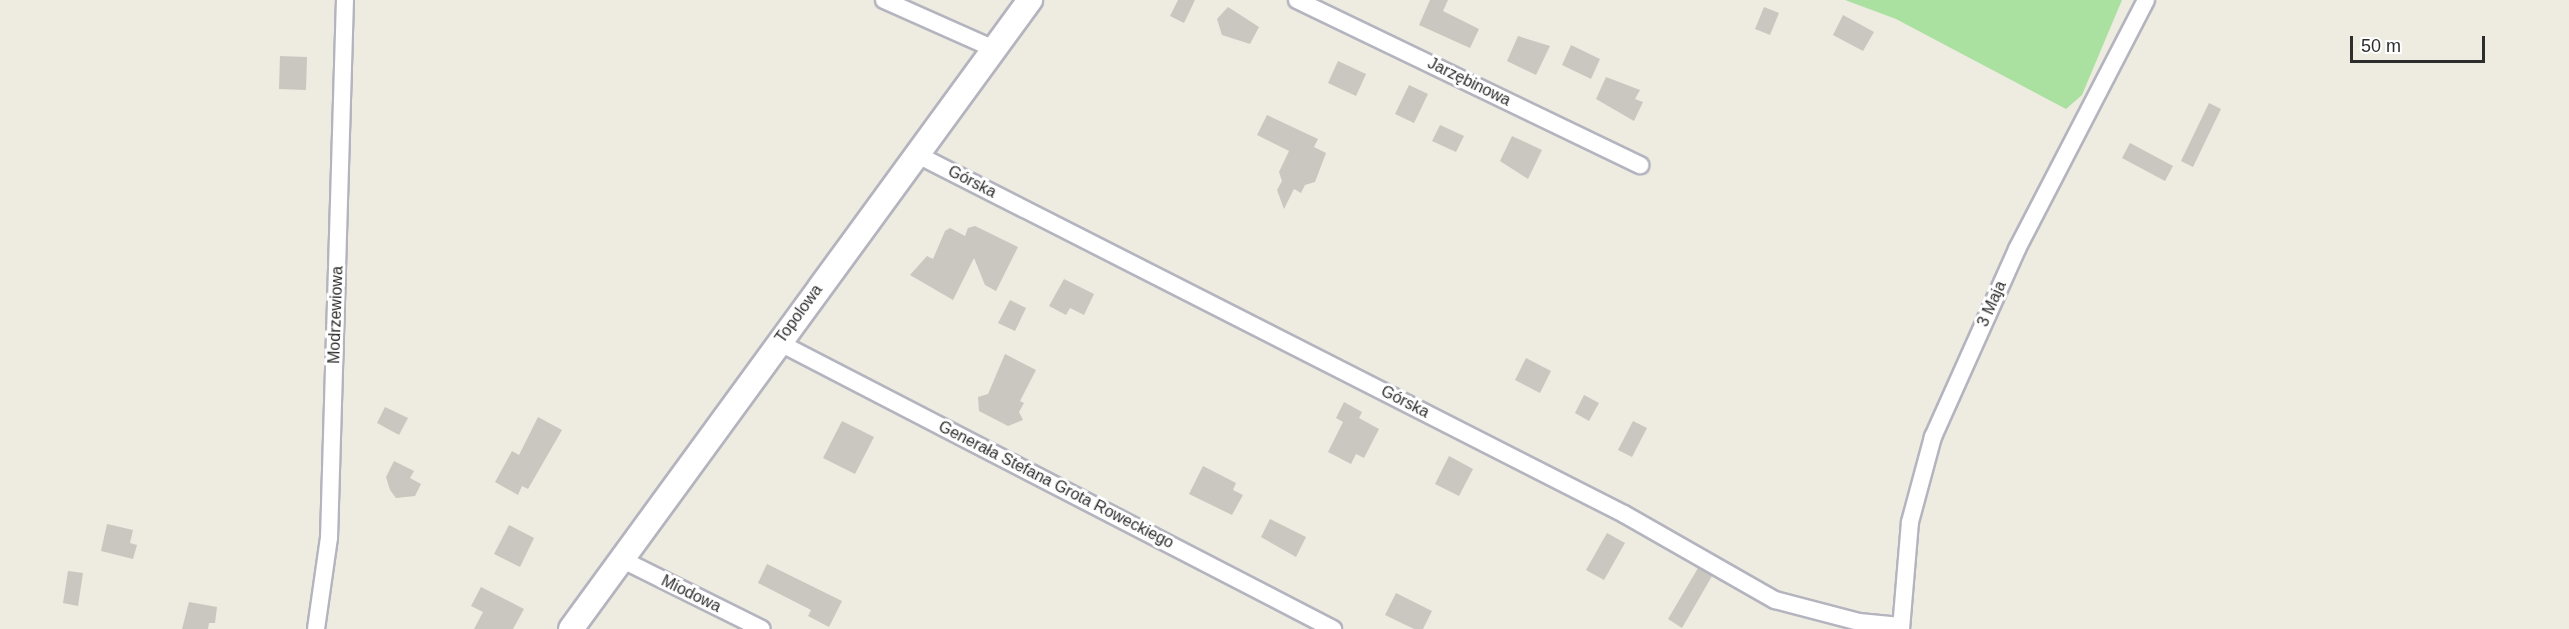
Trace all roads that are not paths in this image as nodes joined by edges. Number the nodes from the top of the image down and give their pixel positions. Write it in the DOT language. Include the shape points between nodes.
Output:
graph roads {
  1 [pos="345,0"];
  2 [pos="884,0"];
  3 [pos="1030,0"];
  4 [pos="1297,0"];
  5 [pos="2146,0"];
  6 [pos="994,49"];
  7 [pos="916,154"];
  8 [pos="1640,165"];
  9 [pos="778,342"];
  10 [pos="621,559"];
  11 [pos="1901,627"];
  12 [pos="316,629"];
  13 [pos="572,629"];
  14 [pos="762,629"];
  15 [pos="1333,629"];
  1 -- 12 [label="street, Modrzewiowa" via="329,538"];
  2 -- 6 [label="street"];
  3 -- 6 [label="street, Topolowa"];
  4 -- 8 [label="street, Jarzębinowa"];
  5 -- 11 [label="street, 3 Maja" via="2017,249 1933,437 1910,522"];
  6 -- 7 [label="street, Topolowa"];
  7 -- 9 [label="street, Topolowa"];
  7 -- 11 [label="street, Górska" via="1624,514 1776,600 1859,622"];
  9 -- 10 [label="street, Topolowa"];
  9 -- 15 [label="street, Generała Stefana Grota Roweckiego"];
  10 -- 13 [label="street, Topolowa"];
  10 -- 14 [label="street, Miodowa"];
}
